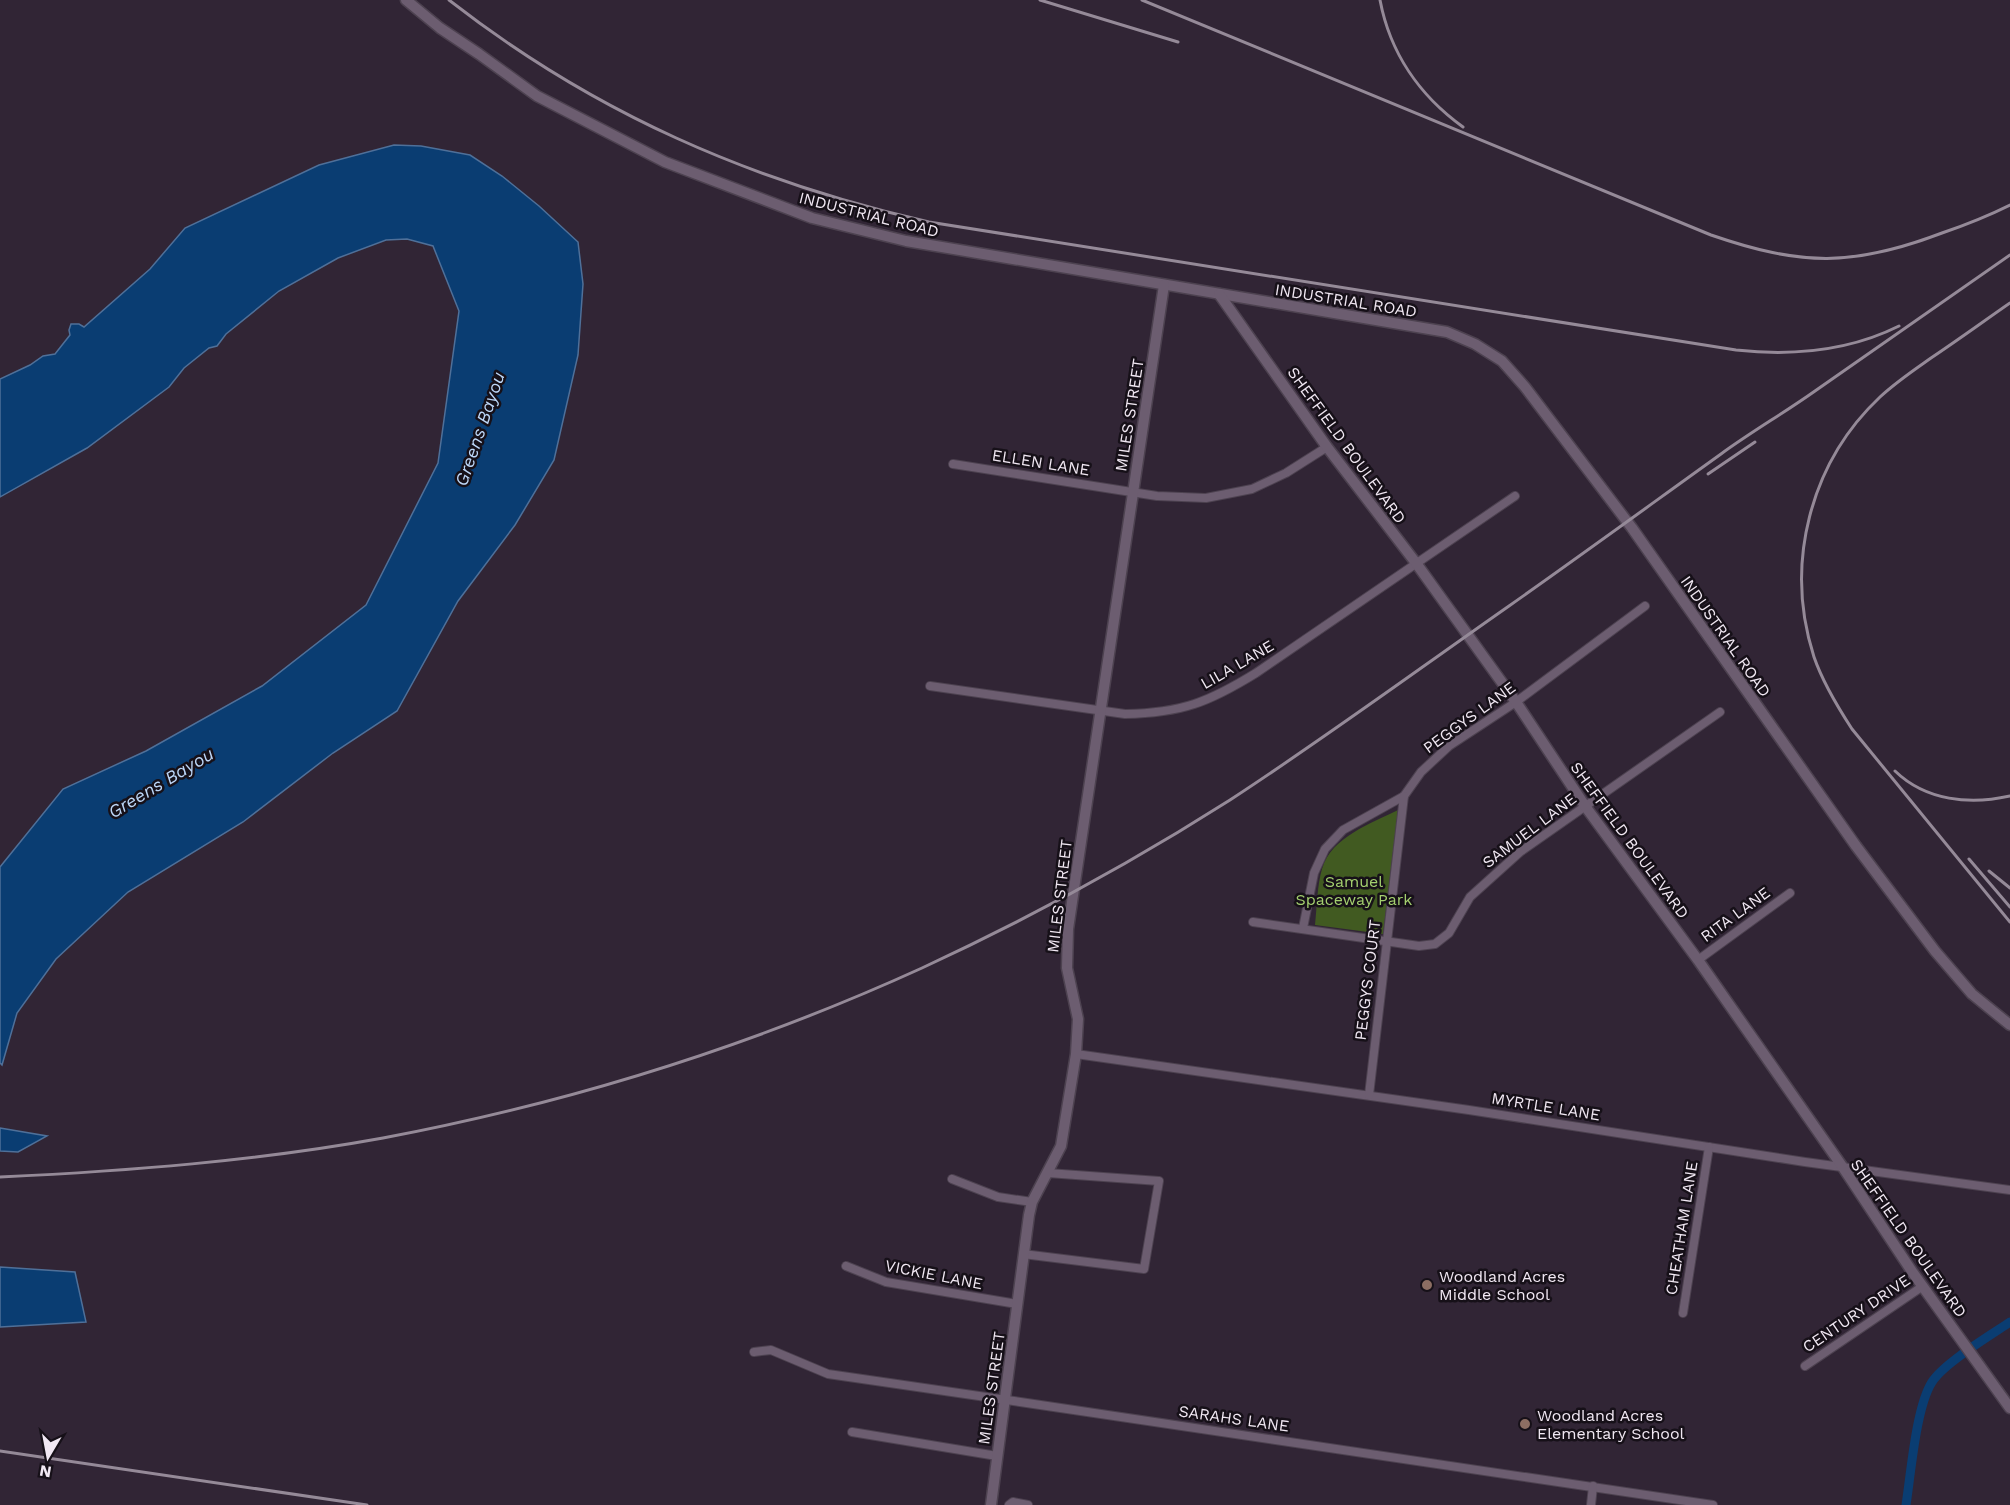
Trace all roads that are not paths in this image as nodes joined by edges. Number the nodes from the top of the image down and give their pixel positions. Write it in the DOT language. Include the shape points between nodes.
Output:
graph roads {
  1 [pos="406,0"];
  2 [pos="1164,285"];
  3 [pos="1220,294"];
  4 [pos="1327,447"];
  5 [pos="952,464"];
  6 [pos="1133,491"];
  7 [pos="1515,496"];
  8 [pos="1416,563"];
  9 [pos="1645,606"];
  10 [pos="930,686"];
  11 [pos="1516,702"];
  12 [pos="1101,711"];
  13 [pos="1720,712"];
  14 [pos="1404,796"];
  15 [pos="1585,806"];
  16 [pos="1790,893"];
  17 [pos="1253,922"];
  18 [pos="1303,928"];
  19 [pos="1386,942"];
  20 [pos="1698,960"];
  21 [pos="2010,1024"];
  22 [pos="1076,1054"];
  23 [pos="1369,1095"];
  24 [pos="1709,1148"];
  25 [pos="1842,1166"];
  26 [pos="1048,1173"];
  27 [pos="952,1179"];
  28 [pos="2010,1190"];
  29 [pos="1032,1203"];
  30 [pos="1023,1254"];
  31 [pos="846,1266"];
  32 [pos="1923,1286"];
  33 [pos="1017,1304"];
  34 [pos="1683,1313"];
  35 [pos="754,1352"];
  36 [pos="1805,1366"];
  37 [pos="1004,1400"];
  38 [pos="2010,1408"];
  39 [pos="852,1432"];
  40 [pos="997,1456"];
  41 [pos="1593,1486"];
  42 [pos="1693,1503"];
  43 [pos="991,1505"];
  44 [pos="1009,1505"];
  45 [pos="1028,1505"];
  46 [pos="1591,1505"];
  47 [pos="1713,1505"];
  1 -- 2 [label="street, INDUSTRIAL ROAD" via="537,96 686,171 812,218 906,241"];
  2 -- 3 [label="street, INDUSTRIAL ROAD"];
  2 -- 6 [label="street, MILES STREET"];
  3 -- 4 [label="street, SHEFFIELD BOULEVARD"];
  3 -- 21 [label="street, INDUSTRIAL ROAD" via="1447,332 1502,361 1632,528 1856,846 1935,951 1972,994"];
  4 -- 6 [label="street, ELLEN LANE" via="1252,489 1206,498"];
  4 -- 8 [label="street, SHEFFIELD BOULEVARD"];
  5 -- 6 [label="street, ELLEN LANE"];
  6 -- 12 [label="street, MILES STREET"];
  7 -- 8 [label="street, LILA LANE"];
  8 -- 11 [label="street, SHEFFIELD BOULEVARD"];
  8 -- 12 [label="street, LILA LANE" via="1222,694 1182,709 1152,714"];
  9 -- 11 [label="street, PEGGYS LANE"];
  10 -- 12 [label="street, LILA LANE"];
  11 -- 14 [label="street, PEGGYS LANE" via="1449,747"];
  11 -- 15 [label="street, SHEFFIELD BOULEVARD"];
  12 -- 22 [label="street, MILES STREET" via="1067,944 1067,968 1078,1019"];
  13 -- 15 [label="street, SAMUEL LANE"];
  14 -- 18 [label="street, PEGGYS LANE" via="1342,830 1325,849 1314,873"];
  14 -- 19 [label="street, PEGGYS COURT"];
  15 -- 19 [label="street, SAMUEL LANE" via="1486,881 1470,897 1449,933 1435,944"];
  15 -- 20 [label="street, SHEFFIELD BOULEVARD"];
  16 -- 20 [label="street, RITA LANE"];
  17 -- 18 [label="street, SAMUEL LANE"];
  18 -- 19 [label="street, SAMUEL LANE"];
  19 -- 23 [label="street, PEGGYS COURT"];
  20 -- 25 [label="street, SHEFFIELD BOULEVARD"];
  22 -- 23 [label="street, MYRTLE LANE"];
  22 -- 26 [label="street, MILES STREET" via="1067,1121"];
  23 -- 24 [label="street, MYRTLE LANE"];
  24 -- 25 [label="street, MYRTLE LANE"];
  24 -- 34 [label="street, CHEATHAM LANE"];
  25 -- 28 [label="street, MYRTLE LANE"];
  25 -- 32 [label="street, SHEFFIELD BOULEVARD"];
  26 -- 29 [label="street, MILES STREET"];
  26 -- 30 [label="street" via="1159,1181 1144,1269"];
  27 -- 29 [label="street" via="998,1197"];
  29 -- 30 [label="street, MILES STREET"];
  30 -- 33 [label="street, MILES STREET"];
  31 -- 33 [label="street, VICKIE LANE" via="886,1282"];
  32 -- 36 [label="street, CENTURY DRIVE"];
  32 -- 38 [label="street, SHEFFIELD BOULEVARD"];
  33 -- 37 [label="street, MILES STREET"];
  35 -- 37 [label="street, SARAHS LANE" via="771,1350 828,1374"];
  37 -- 40 [label="street, MILES STREET"];
  37 -- 41 [label="street, SARAHS LANE"];
  39 -- 40 [label="street"];
  40 -- 43 [label="street, MILES STREET"];
  41 -- 42 [label="street, SARAHS LANE"];
  41 -- 46 [label="street"];
  42 -- 47 [label="street, SARAHS LANE"];
  44 -- 45 [label="street"];
}
